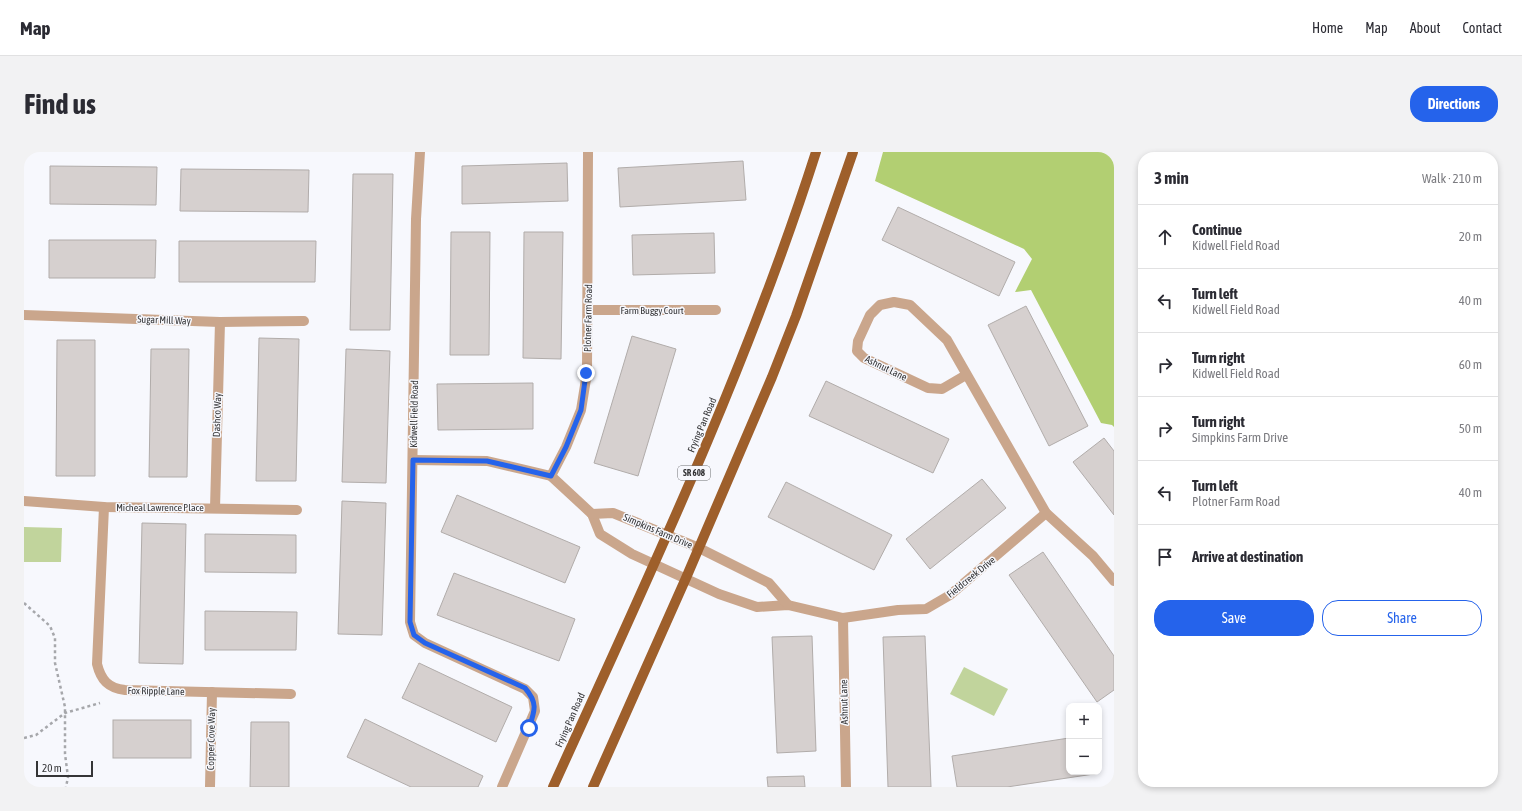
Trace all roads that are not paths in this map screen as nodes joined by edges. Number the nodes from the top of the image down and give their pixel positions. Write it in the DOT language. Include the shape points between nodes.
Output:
graph roads {
  1 [pos="420,152"];
  2 [pos="588,152"];
  3 [pos="816,152"];
  4 [pos="853,152"];
  5 [pos="588,310"];
  6 [pos="716,310"];
  7 [pos="24,315"];
  8 [pos="304,321"];
  9 [pos="220,322"];
  10 [pos="966,375"];
  11 [pos="413,460"];
  12 [pos="551,476"];
  13 [pos="24,501"];
  14 [pos="104,507"];
  15 [pos="215,508"];
  16 [pos="297,510"];
  17 [pos="1046,513"];
  18 [pos="592,514"];
  19 [pos="668,535"];
  20 [pos="699,548"];
  21 [pos="654,564"];
  22 [pos="686,578"];
  23 [pos="1114,581"];
  24 [pos="788,605"];
  25 [pos="843,618"];
  26 [pos="212,692"];
  27 [pos="291,694"];
  28 [pos="210,787"];
  29 [pos="502,787"];
  30 [pos="553,787"];
  31 [pos="593,787"];
  32 [pos="846,787"];
  1 -- 11 [label="street, Kidwell Field Road" via="416,219"];
  2 -- 5 [label="street, Plotner Farm Road"];
  3 -- 19 [label="main road, Frying Pan Road / SR 608" via="728,395"];
  4 -- 20 [label="main road" via="796,316"];
  5 -- 6 [label="street, Farm Buggy Court"];
  5 -- 12 [label="street, Plotner Farm Road" via="586,373 581,410"];
  7 -- 9 [label="street, Sugar Mill Way"];
  8 -- 9 [label="street, Sugar Mill Way"];
  9 -- 15 [label="street, Dashco Way"];
  10 -- 10 [label="street, Ashnut Lane" via="947,340 910,305 894,302 880,305 870,315 858,341 857,351 864,358 928,388 942,390"];
  10 -- 17 [label="street, Ashnut Lane"];
  11 -- 12 [label="street" via="487,461"];
  11 -- 29 [label="street, Kidwell Field Road" via="410,622 414,635 425,643 525,688 533,697 535,712"];
  12 -- 18 [label="street"];
  13 -- 14 [label="street, Micheal Lawrence Place"];
  14 -- 15 [label="street, Micheal Lawrence Place"];
  14 -- 26 [label="street, Fox Ripple Lane" via="97,664 100,674 106,683 115,689"];
  15 -- 16 [label="street, Micheal Lawrence Place"];
  17 -- 23 [label="street, Ashnut Lane" via="1093,556"];
  17 -- 25 [label="street, Fieldcreek Drive" via="950,595 926,609 898,610"];
  18 -- 19 [label="street, Simpkins Farm Drive" via="614,513"];
  18 -- 21 [label="street" via="600,534"];
  19 -- 20 [label="street, Simpkins Farm Drive"];
  19 -- 21 [label="main road, Frying Pan Road / SR 608"];
  20 -- 22 [label="main road"];
  20 -- 24 [label="street" via="769,583"];
  21 -- 22 [label="street, Fieldcreek Drive"];
  21 -- 30 [label="main road, Frying Pan Road / SR 608"];
  22 -- 24 [label="street, Fieldcreek Drive" via="719,594 756,607"];
  22 -- 31 [label="main road"];
  24 -- 25 [label="street, Fieldcreek Drive"];
  25 -- 32 [label="street, Ashnut Lane"];
  26 -- 27 [label="street, Fox Ripple Lane"];
  26 -- 28 [label="street, Copper Cove Way"];
}
